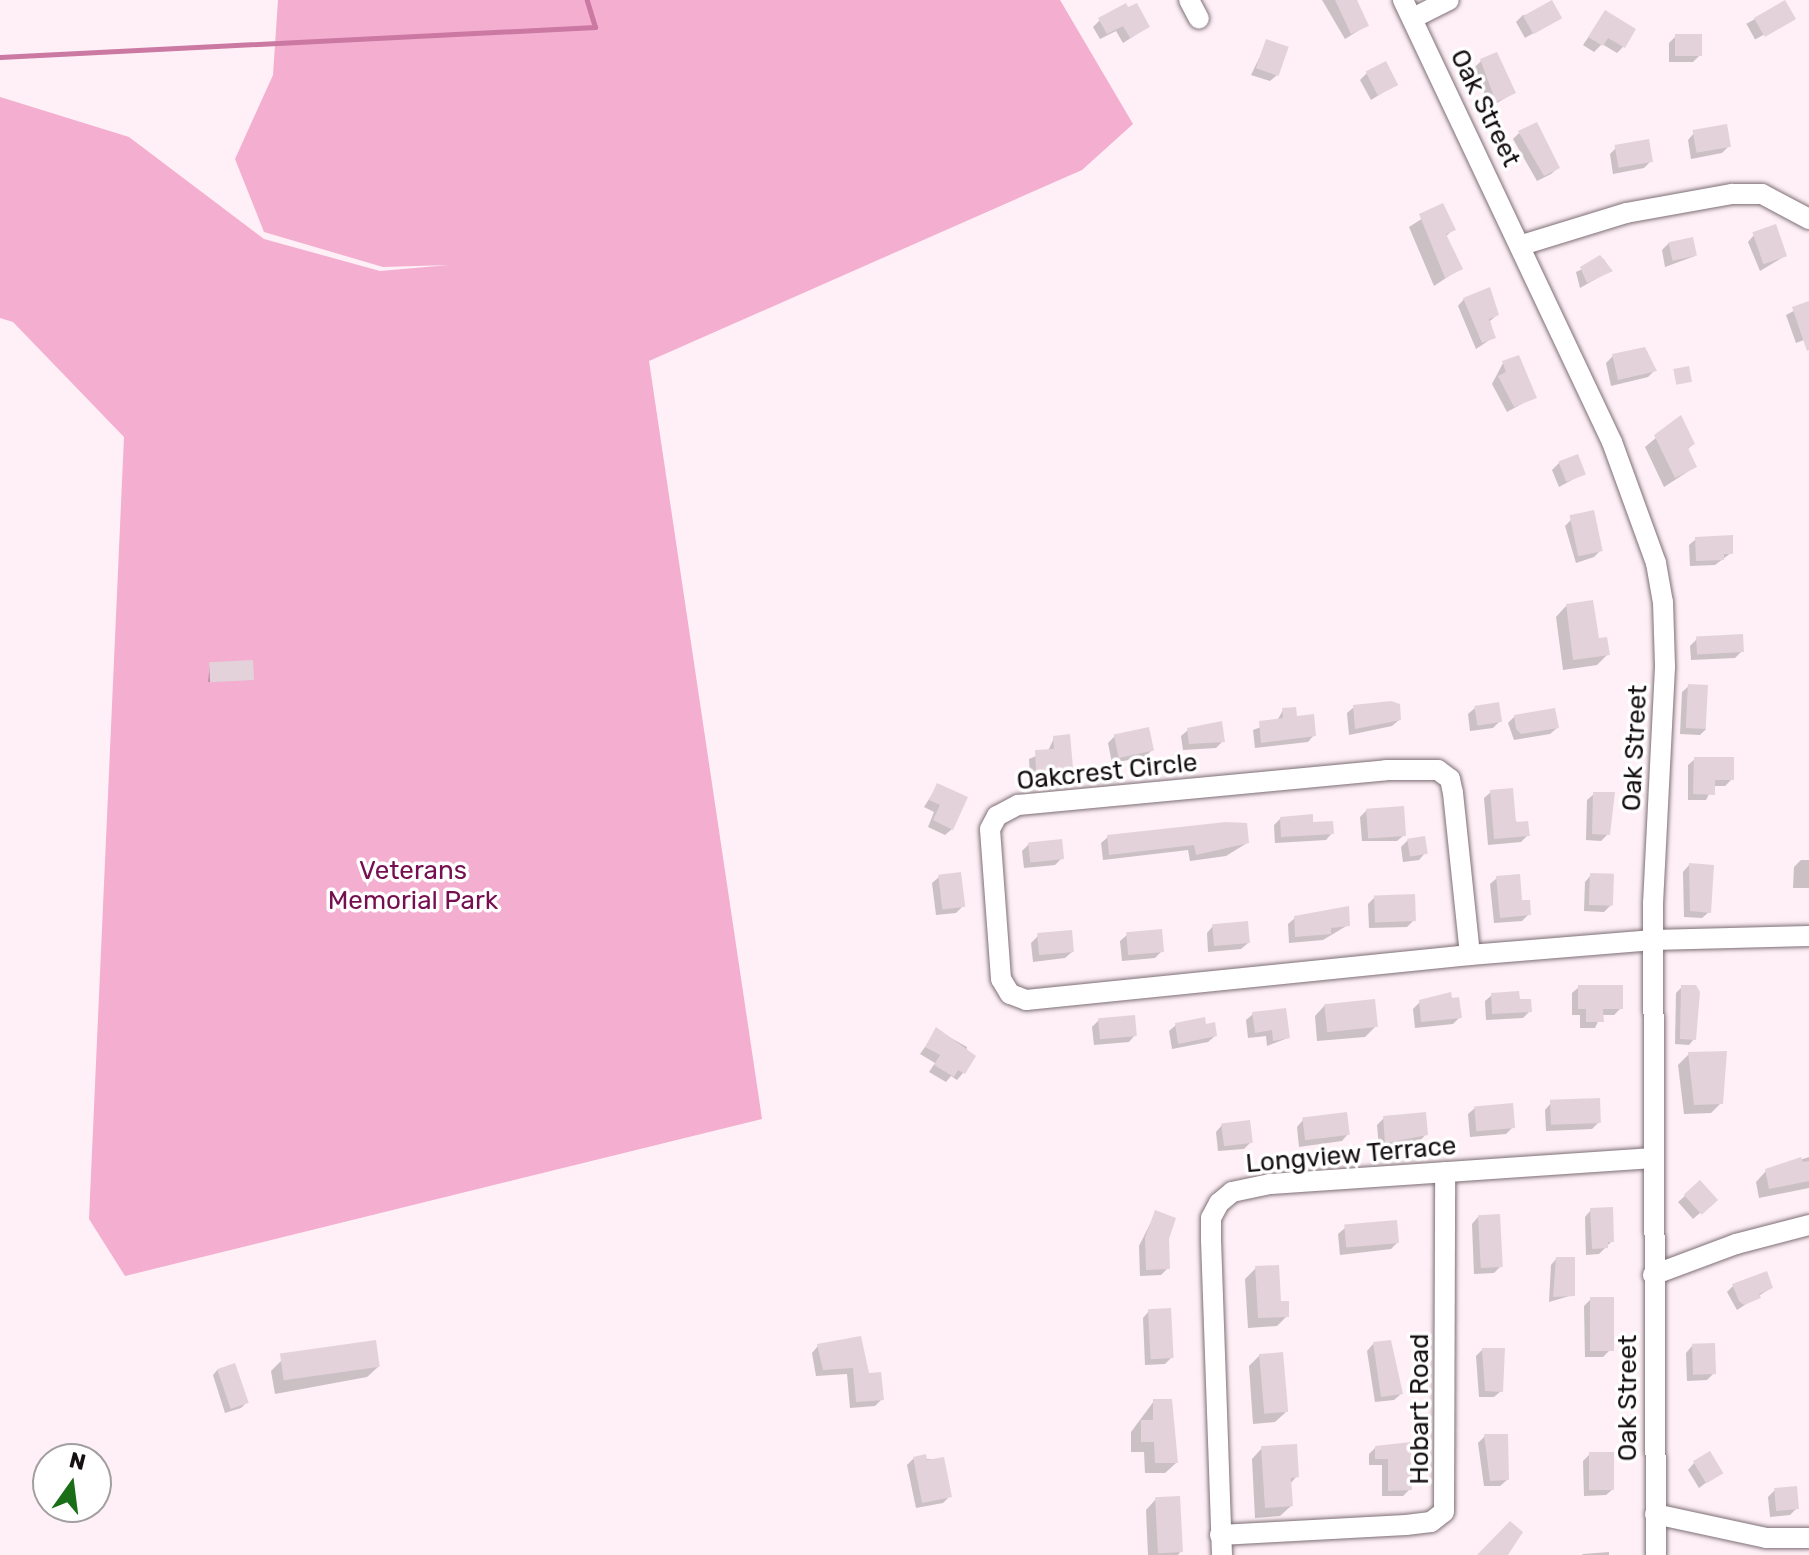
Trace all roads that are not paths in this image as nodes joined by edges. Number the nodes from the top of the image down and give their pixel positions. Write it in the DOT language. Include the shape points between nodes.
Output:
graph roads {
  1 [pos="1189,0"];
  2 [pos="1449,0"];
  3 [pos="1408,9"];
  4 [pos="1199,19"];
  5 [pos="1809,219"];
  6 [pos="1522,245"];
  7 [pos="1809,936"];
  8 [pos="1653,940"];
  9 [pos="1470,955"];
  10 [pos="1653,1158"];
  11 [pos="1445,1172"];
  12 [pos="1809,1225"];
  13 [pos="1653,1275"];
  14 [pos="1655,1514"];
  15 [pos="1809,1538"];
  16 [pos="1221,1545"];
  17 [pos="1656,1555"];
  1 -- 4 [label="street"];
  2 -- 3 [label="street"];
  3 -- 6 [label="street, Oak Street"];
  5 -- 6 [label="street" via="1762,194 1732,194 1626,213"];
  6 -- 8 [label="street, Oak Street" via="1626,474 1663,602"];
  7 -- 8 [label="street, Oakcrest Circle"];
  8 -- 9 [label="street, Oakcrest Circle"];
  8 -- 10 [label="street, Oak Street"];
  9 -- 9 [label="street, Oakcrest Circle" via="1026,1000 1010,994 1001,979 990,829 997,816 1018,805 1386,770 1438,770 1450,779 1453,793"];
  10 -- 11 [label="street, Longview Terrace"];
  10 -- 13 [label="street, Oak Street"];
  11 -- 16 [label="street, Hobart Road" via="1444,1512 1431,1522"];
  11 -- 16 [label="street, Longview Terrace" via="1247,1187 1219,1203 1211,1218 1211,1239"];
  12 -- 13 [label="street" via="1736,1244"];
  13 -- 14 [label="street, Oak Street"];
  14 -- 15 [label="street" via="1766,1538"];
  14 -- 17 [label="street, Oak Street"];
}
